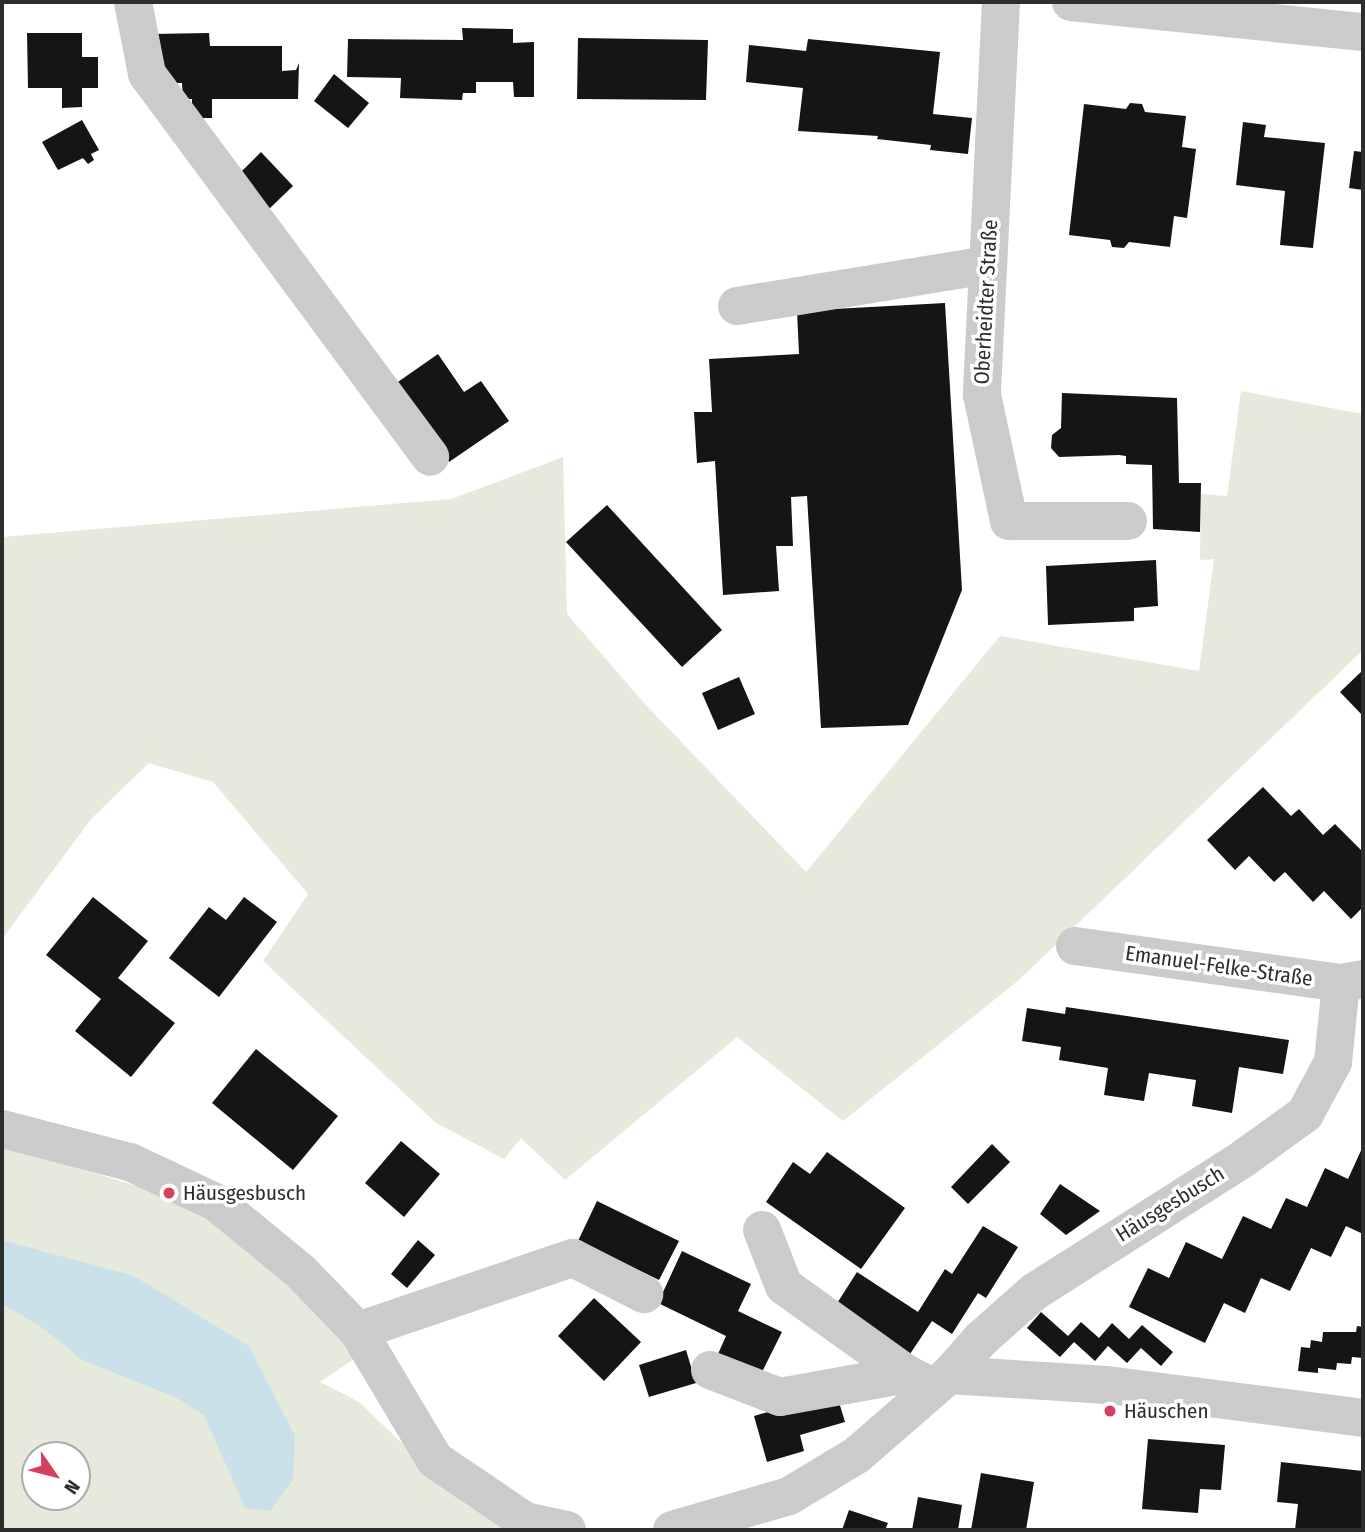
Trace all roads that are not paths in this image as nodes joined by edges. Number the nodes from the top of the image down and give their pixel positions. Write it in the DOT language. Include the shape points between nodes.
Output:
graph roads {
  1 [pos="133,2"];
  2 [pos="1001,2"];
  3 [pos="1071,2"];
  4 [pos="1363,32"];
  5 [pos="988,265"];
  6 [pos="737,306"];
  7 [pos="430,457"];
  8 [pos="1128,521"];
  9 [pos="1075,946"];
  10 [pos="1352,981"];
  11 [pos="2,1129"];
  12 [pos="762,1230"];
  13 [pos="644,1294"];
  14 [pos="358,1331"];
  15 [pos="710,1370"];
  16 [pos="929,1379"];
  17 [pos="1363,1418"];
  18 [pos="567,1530"];
  19 [pos="672,1530"];
  1 -- 7 [label="street" via="148,74"];
  2 -- 5 [label="street, Oberheidter Straße"];
  3 -- 4 [label="street"];
  5 -- 6 [label="street"];
  5 -- 8 [label="street, Oberheidter Straße" via="982,395 1009,521"];
  9 -- 10 [label="street, Emanuel-Felke-Straße"];
  10 -- 16 [label="street, Häusgesbusch" via="1333,1062 1305,1114 1034,1292"];
  11 -- 14 [label="street" via="130,1161 217,1203 301,1272"];
  12 -- 16 [label="street" via="784,1286"];
  13 -- 14 [label="street" via="573,1258"];
  14 -- 18 [label="street" via="435,1460 525,1521"];
  15 -- 16 [label="street" via="780,1397"];
  16 -- 17 [label="street" via="1107,1385"];
  16 -- 19 [label="street, Häusgesbusch" via="857,1455 789,1496"];
}
